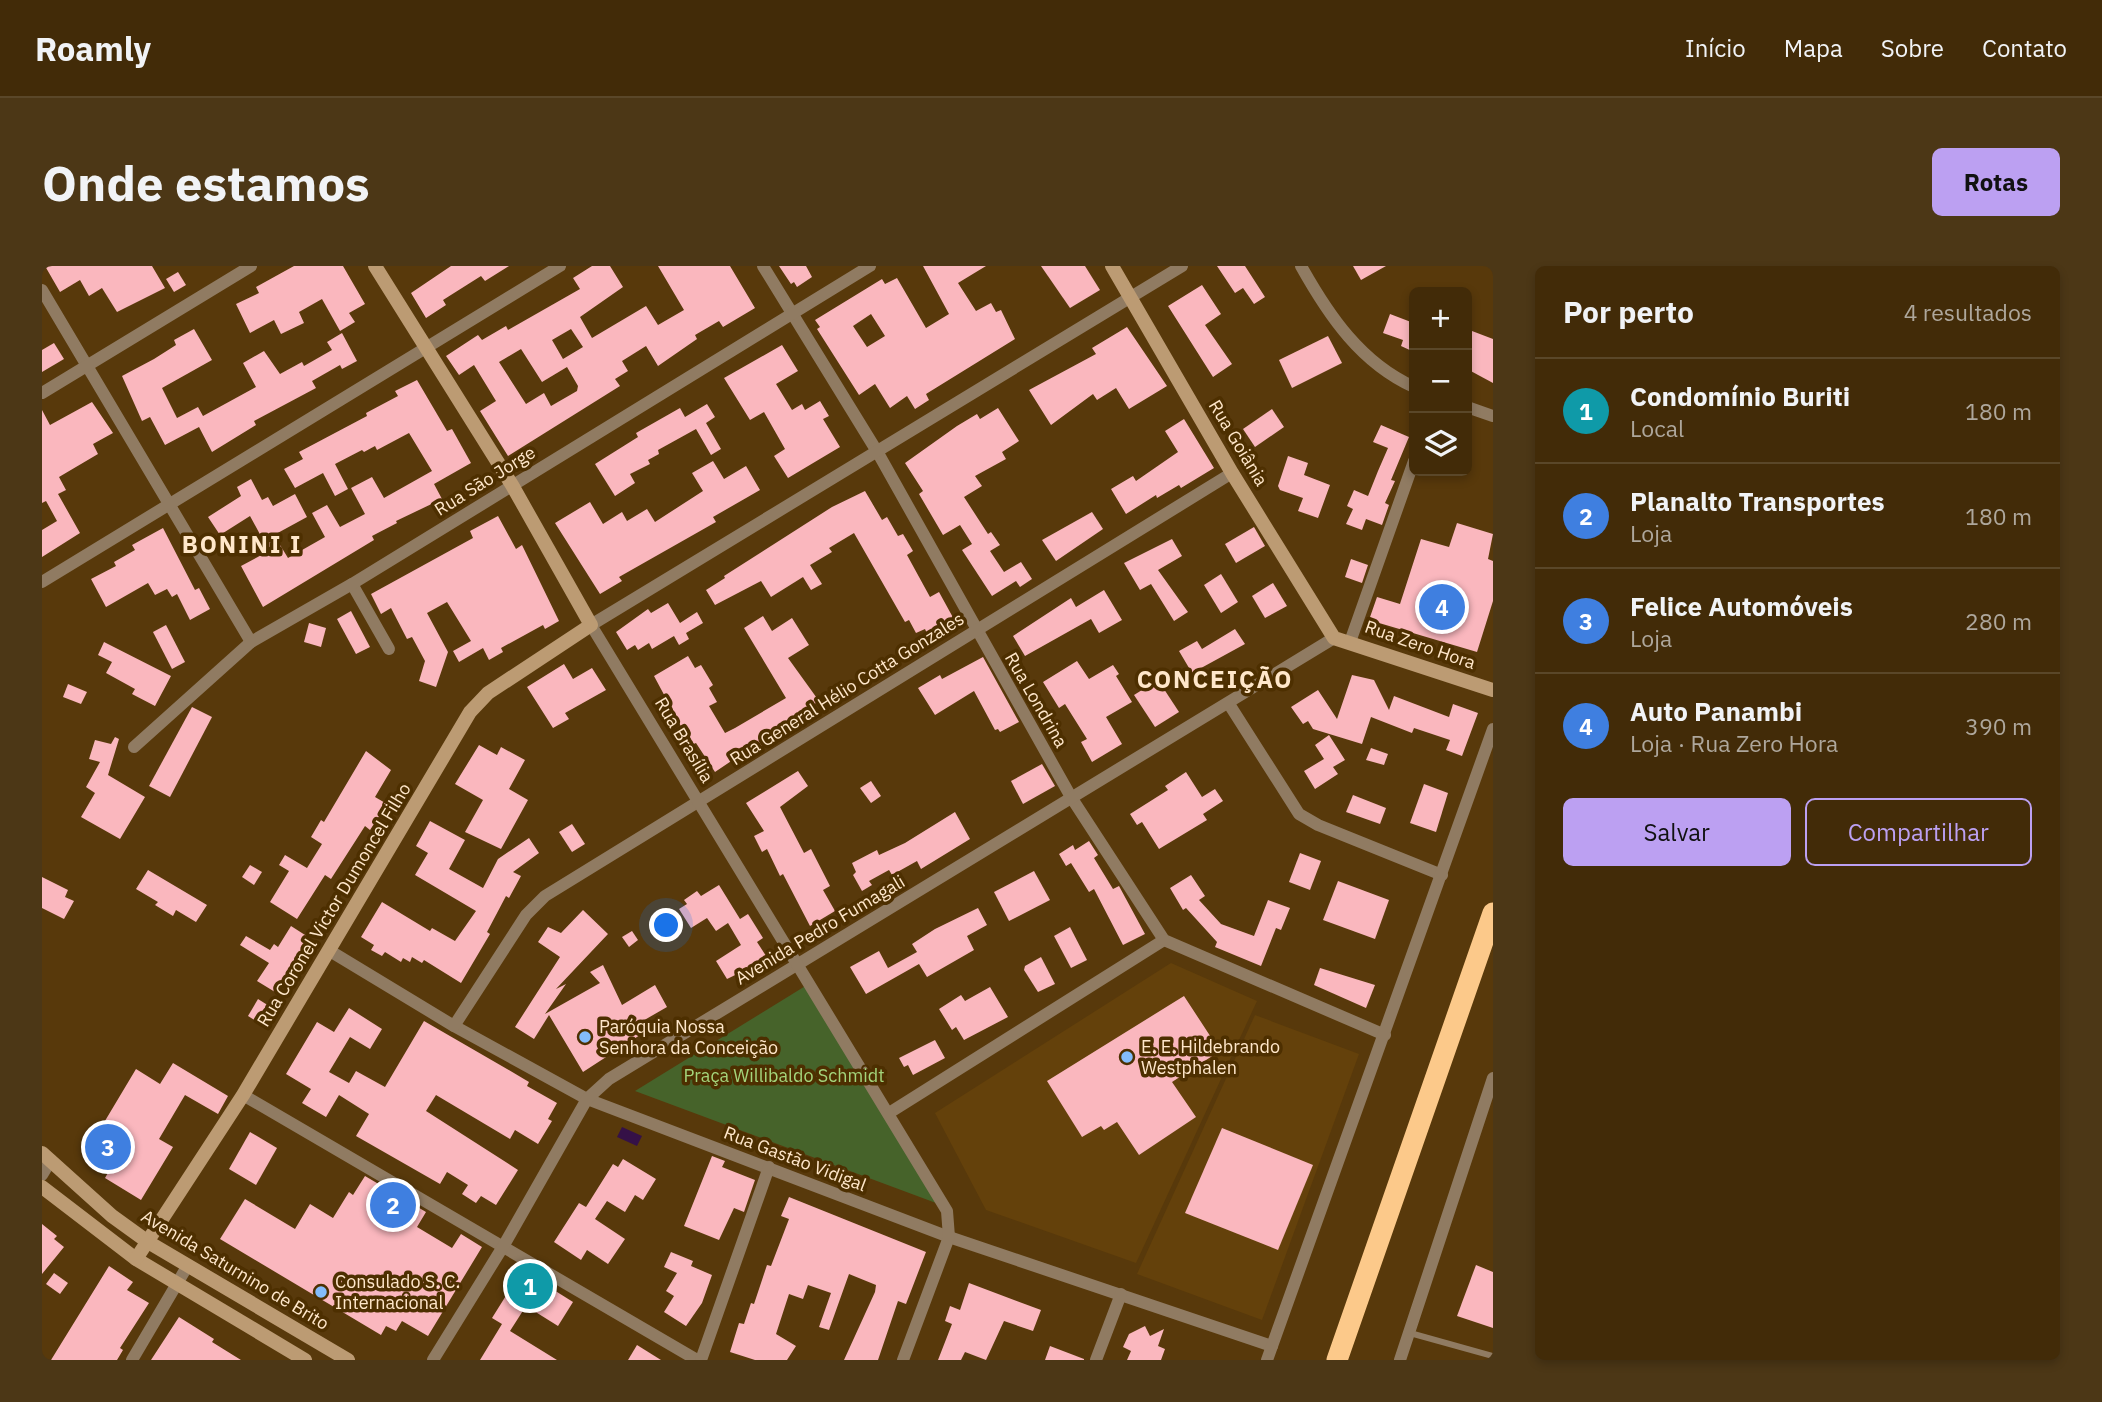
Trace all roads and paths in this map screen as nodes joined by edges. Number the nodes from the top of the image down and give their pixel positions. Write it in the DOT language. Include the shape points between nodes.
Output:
graph roads {
  1 [pos="251,266"];
  2 [pos="374,266"];
  3 [pos="560,266"];
  4 [pos="763,266"];
  5 [pos="870,266"];
  6 [pos="1112,266"];
  7 [pos="1182,266"];
  8 [pos="1301,266"];
  9 [pos="42,290"];
  10 [pos="1131,298"];
  11 [pos="792,314"];
  12 [pos="424,349"];
  13 [pos="87,366"];
  14 [pos="1409,385"];
  15 [pos="42,393"];
  16 [pos="1472,409"];
  17 [pos="1493,416"];
  18 [pos="878,453"];
  19 [pos="1232,473"];
  20 [pos="1409,475"];
  21 [pos="512,485"];
  22 [pos="169,504"];
  23 [pos="42,582"];
  24 [pos="352,584"];
  25 [pos="591,625"];
  26 [pos="975,629"];
  27 [pos="1334,638"];
  28 [pos="251,642"];
  29 [pos="1350,642"];
  30 [pos="389,649"];
  31 [pos="1493,690"];
  32 [pos="1229,704"];
  33 [pos="1493,729"];
  34 [pos="134,747"];
  35 [pos="1071,797"];
  36 [pos="699,802"];
  37 [pos="1442,875"];
  38 [pos="1493,912"];
  39 [pos="1164,940"];
  40 [pos="330,951"];
  41 [pos="799,964"];
  42 [pos="454,1026"];
  43 [pos="1385,1035"];
  44 [pos="1493,1078"];
  45 [pos="243,1095"];
  46 [pos="587,1099"];
  47 [pos="889,1113"];
  48 [pos="46,1157"];
  49 [pos="769,1167"];
  50 [pos="42,1175"];
  51 [pos="42,1187"];
  52 [pos="112,1216"];
  53 [pos="102,1234"];
  54 [pos="949,1237"];
  55 [pos="148,1242"];
  56 [pos="504,1245"];
  57 [pos="136,1259"];
  58 [pos="188,1265"];
  59 [pos="176,1284"];
  60 [pos="1121,1294"];
  61 [pos="1410,1333"];
  62 [pos="1272,1346"];
  63 [pos="1493,1356"];
  64 [pos="132,1360"];
  65 [pos="305,1360"];
  66 [pos="348,1360"];
  67 [pos="433,1360"];
  68 [pos="699,1360"];
  69 [pos="903,1360"];
  70 [pos="1096,1360"];
  71 [pos="1267,1360"];
  72 [pos="1337,1360"];
  73 [pos="1400,1360"];
  1 -- 13 [label="street"];
  2 -- 12 [label="street, Rua Brasília"];
  3 -- 12 [label="street"];
  4 -- 11 [label="street, Rua Londrina"];
  5 -- 11 [label="street, Rua São Jorge"];
  6 -- 10 [label="street, Rua Goiânia"];
  7 -- 10 [label="street"];
  8 -- 14 [label="street" via="1354,346"];
  9 -- 13 [label="street"];
  10 -- 18 [label="street"];
  10 -- 19 [label="street, Rua Goiânia"];
  11 -- 18 [label="street, Rua Londrina"];
  11 -- 21 [label="street, Rua São Jorge"];
  12 -- 21 [label="street, Rua Brasília"];
  12 -- 22 [label="street"];
  13 -- 15 [label="street"];
  13 -- 22 [label="street"];
  16 -- 17 [label="street"];
  18 -- 25 [label="street"];
  18 -- 26 [label="street, Rua Londrina"];
  19 -- 26 [label="street, Rua General Hélio Cotta Gonzales"];
  19 -- 27 [label="street, Rua Goiânia"];
  20 -- 29 [label="street"];
  21 -- 24 [label="street, Rua São Jorge"];
  21 -- 25 [label="street, Rua Brasília"];
  22 -- 23 [label="street"];
  22 -- 28 [label="street"];
  24 -- 28 [label="street, Rua São Jorge"];
  24 -- 30 [label="street"];
  25 -- 36 [label="street, Rua Brasília"];
  25 -- 40 [label="street, Rua Coronel Victor Dumoncel Filho" via="488,693 470,712"];
  26 -- 35 [label="street, Rua Londrina"];
  26 -- 36 [label="street, Rua General Hélio Cotta Gonzales"];
  27 -- 29 [label="street, Rua Zero Hora"];
  27 -- 32 [label="street, Avenida Pedro Fumagali"];
  28 -- 34 [label="street, Rua São Jorge"];
  29 -- 31 [label="street, Rua Zero Hora"];
  32 -- 35 [label="street, Avenida Pedro Fumagali"];
  32 -- 37 [label="street" via="1298,814"];
  33 -- 37 [label="street"];
  35 -- 39 [label="street, Rua Londrina"];
  35 -- 41 [label="street, Avenida Pedro Fumagali"];
  36 -- 41 [label="street, Rua Brasília"];
  36 -- 42 [label="street, Rua General Hélio Cotta Gonzales" via="545,896 526,915"];
  37 -- 43 [label="street"];
  38 -- 72 [label="highway"];
  39 -- 43 [label="street"];
  39 -- 47 [label="street"];
  40 -- 42 [label="street, Rua Gastão Vidigal"];
  40 -- 45 [label="street, Rua Coronel Victor Dumoncel Filho"];
  41 -- 46 [label="street, Avenida Pedro Fumagali" via="609,1079"];
  41 -- 47 [label="street, Rua Brasília"];
  42 -- 46 [label="street, Rua Gastão Vidigal"];
  43 -- 62 [label="street"];
  44 -- 61 [label="street"];
  45 -- 55 [label="street, Rua Coronel Victor Dumoncel Filho"];
  45 -- 56 [label="street"];
  46 -- 49 [label="street, Rua Gastão Vidigal"];
  46 -- 56 [label="street, Avenida Pedro Fumagali"];
  47 -- 54 [label="street, Rua Brasília" via="947,1211"];
  48 -- 50 [label="street"];
  48 -- 52 [label="street, Avenida Saturnino de Brito"];
  49 -- 54 [label="street, Rua Gastão Vidigal"];
  49 -- 68 [label="street"];
  51 -- 53 [label="street"];
  52 -- 53 [label="street"];
  52 -- 55 [label="street, Avenida Saturnino de Brito"];
  53 -- 57 [label="street"];
  54 -- 60 [label="street, Rua Gastão Vidigal"];
  54 -- 69 [label="street"];
  55 -- 57 [label="street, Rua Coronel Victor Dumoncel Filho"];
  55 -- 58 [label="street, Avenida Saturnino de Brito"];
  56 -- 67 [label="street, Avenida Pedro Fumagali"];
  56 -- 68 [label="street"];
  57 -- 59 [label="street"];
  58 -- 59 [label="street"];
  58 -- 66 [label="street, Avenida Saturnino de Brito"];
  59 -- 64 [label="street"];
  59 -- 65 [label="street"];
  60 -- 62 [label="street, Rua Gastão Vidigal"];
  60 -- 70 [label="street"];
  61 -- 63 [label="lane"];
  61 -- 73 [label="street"];
  62 -- 71 [label="street"];
}
